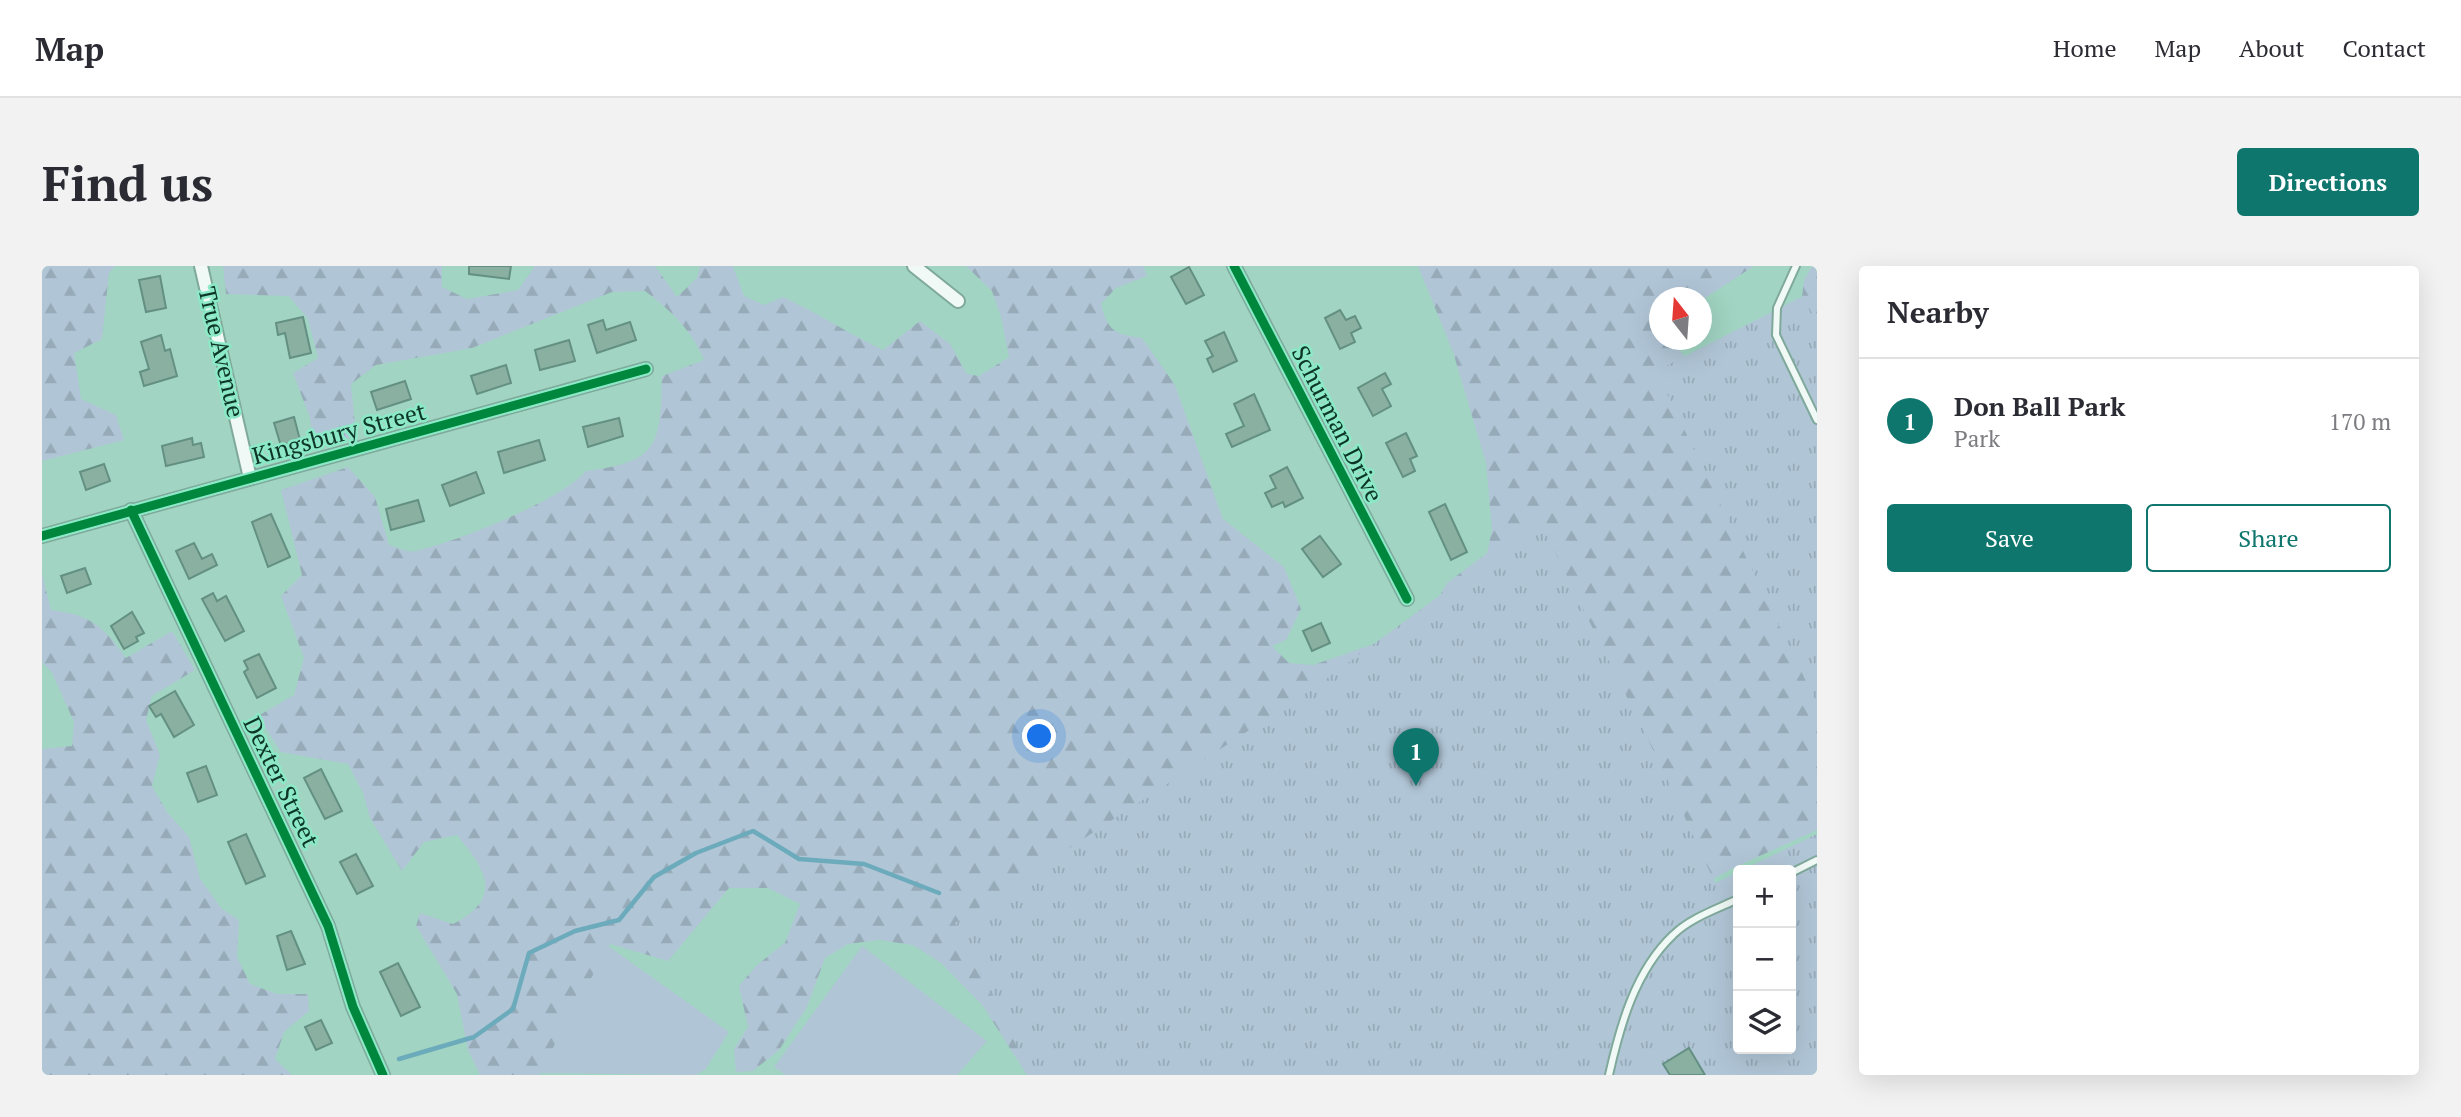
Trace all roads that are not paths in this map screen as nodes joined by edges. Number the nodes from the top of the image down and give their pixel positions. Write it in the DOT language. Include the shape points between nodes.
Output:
graph roads {
  1 [pos="201,266"];
  2 [pos="914,266"];
  3 [pos="1234,266"];
  4 [pos="1796,266"];
  5 [pos="958,301"];
  6 [pos="646,369"];
  7 [pos="1817,420"];
  8 [pos="250,478"];
  9 [pos="131,510"];
  10 [pos="42,536"];
  11 [pos="1407,599"];
  12 [pos="1817,860"];
  13 [pos="1796,870"];
  14 [pos="1733,901"];
  15 [pos="383,1075"];
  16 [pos="1609,1075"];
  1 -- 8 [label="street, True Avenue"];
  2 -- 5 [label="street"];
  3 -- 11 [label="street, Schurman Drive"];
  4 -- 7 [label="lane" via="1777,308 1776,335"];
  6 -- 8 [label="street, Kingsbury Street"];
  8 -- 9 [label="street, Kingsbury Street"];
  9 -- 10 [label="street, Kingsbury Street"];
  9 -- 15 [label="street, Dexter Street" via="320,906 353,1007"];
  12 -- 13 [label="lane"];
  14 -- 16 [label="lane" via="1689,923 1658,951 1632,998"];
}
